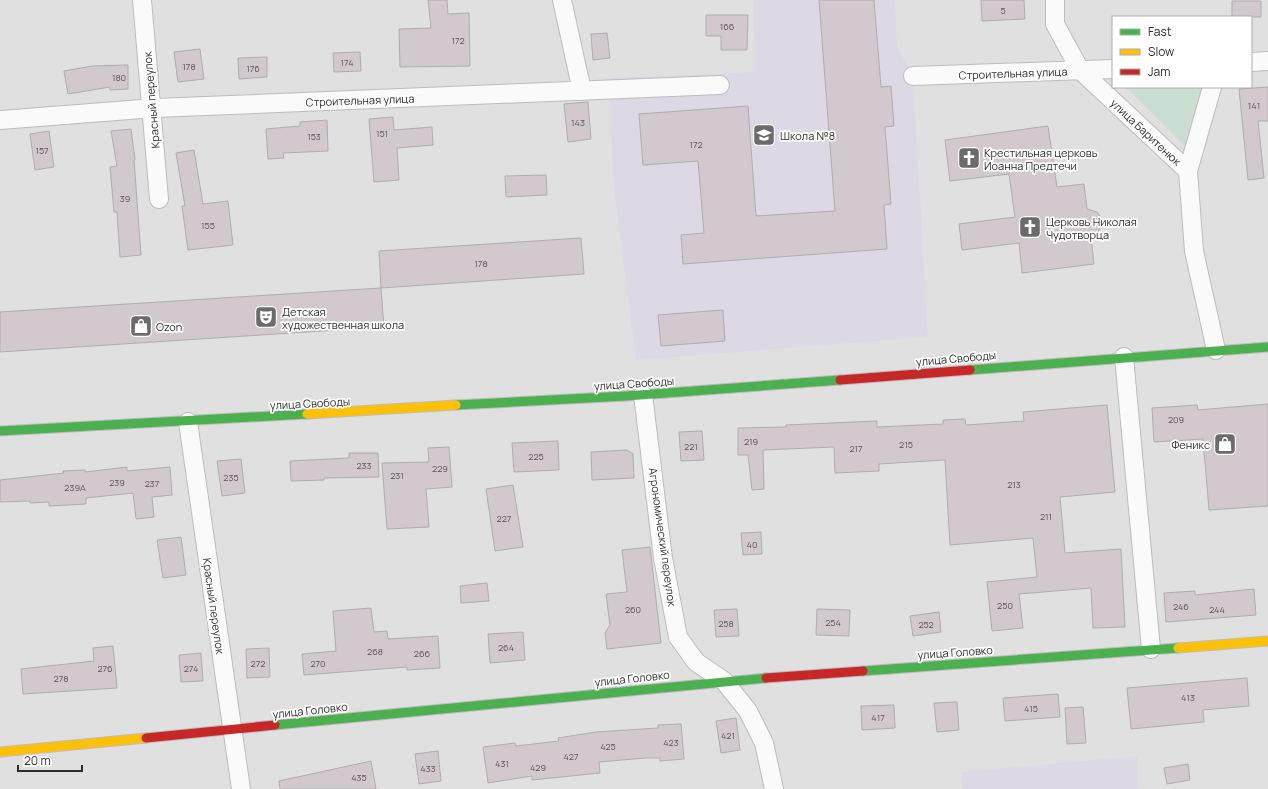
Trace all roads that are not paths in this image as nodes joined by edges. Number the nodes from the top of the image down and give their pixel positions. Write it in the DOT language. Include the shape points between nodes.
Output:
graph roads {
  1 [pos="142,0"];
  2 [pos="562,0"];
  3 [pos="1055,0"];
  4 [pos="1268,61"];
  5 [pos="1252,62"];
  6 [pos="1112,69"];
  7 [pos="1080,70"];
  8 [pos="913,76"];
  9 [pos="720,85"];
  10 [pos="1212,88"];
  11 [pos="582,91"];
  12 [pos="152,109"];
  13 [pos="0,120"];
  14 [pos="1188,171"];
  15 [pos="159,199"];
  16 [pos="1268,347"];
  17 [pos="1216,350"];
  18 [pos="1124,357"];
  19 [pos="643,395"];
  20 [pos="188,422"];
  21 [pos="0,431"];
  22 [pos="1268,641"];
  23 [pos="1150,650"];
  24 [pos="724,681"];
  25 [pos="231,730"];
  26 [pos="0,752"];
  27 [pos="241,789"];
  28 [pos="774,789"];
  1 -- 12 [label="street, Красный переулок"];
  2 -- 11 [label="street"];
  3 -- 7 [label="street, улица Баритенюк" via="1055,24"];
  4 -- 5 [label="street"];
  6 -- 7 [label="street, Строительная улица"];
  7 -- 8 [label="street, Строительная улица"];
  7 -- 14 [label="street, улица Баритенюк"];
  9 -- 11 [label="street, Строительная улица"];
  10 -- 14 [label="street"];
  11 -- 12 [label="street, Строительная улица"];
  12 -- 13 [label="street, Строительная улица"];
  12 -- 15 [label="street, Красный переулок"];
  14 -- 17 [label="street, улица Баритенюк" via="1194,251"];
  16 -- 17 [label="street, улица Свободы"];
  17 -- 18 [label="street, улица Свободы"];
  18 -- 19 [label="street, улица Свободы"];
  18 -- 23 [label="street"];
  19 -- 20 [label="street, улица Свободы"];
  19 -- 24 [label="street, Агрономический переулок" via="663,558 678,637 696,662"];
  20 -- 21 [label="street, улица Свободы"];
  20 -- 25 [label="street, Красный переулок"];
  22 -- 23 [label="street, улица Головко"];
  23 -- 24 [label="street, улица Головко"];
  24 -- 25 [label="street, улица Головко"];
  24 -- 28 [label="street, Агрономический переулок" via="748,710 764,743"];
  25 -- 26 [label="street, улица Головко"];
  25 -- 27 [label="street, Красный переулок"];
}
